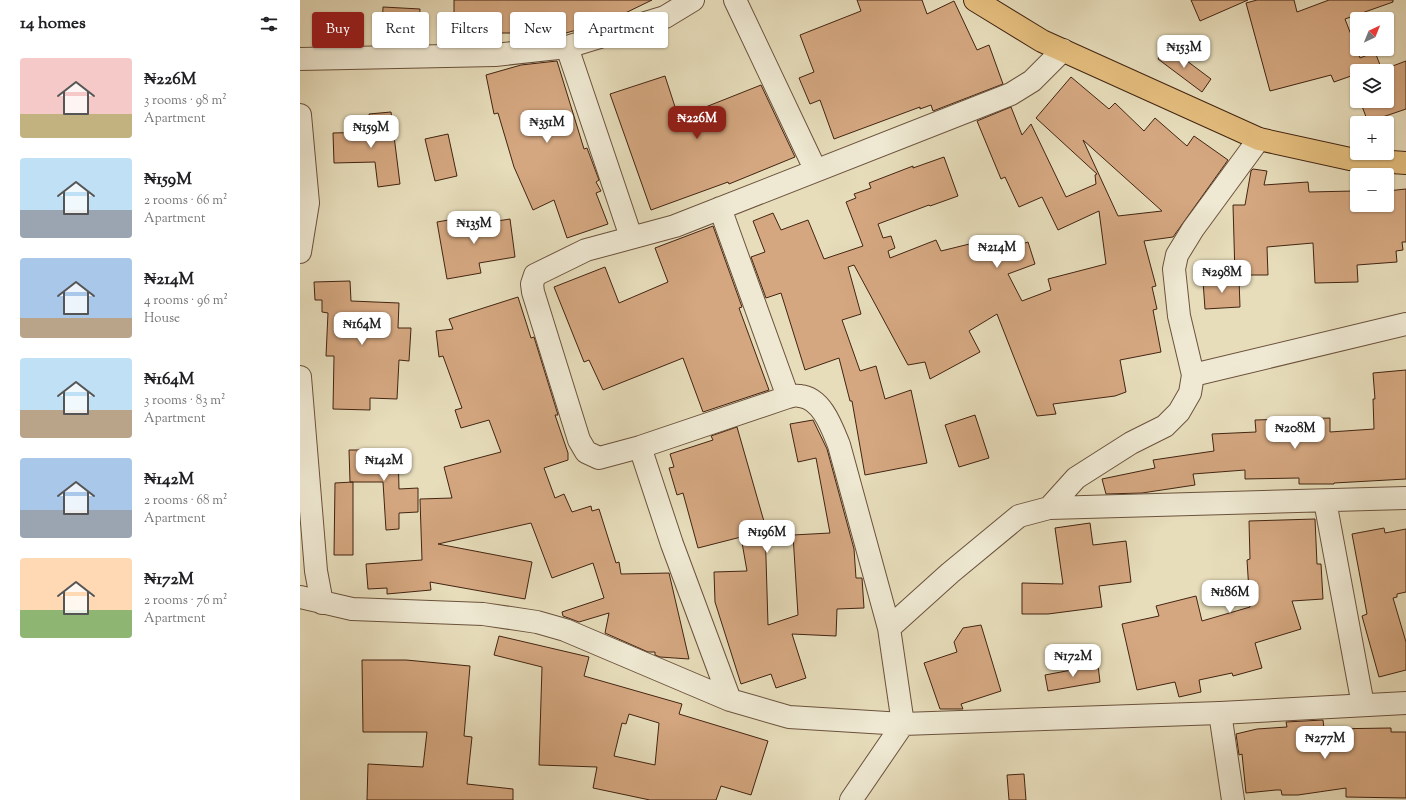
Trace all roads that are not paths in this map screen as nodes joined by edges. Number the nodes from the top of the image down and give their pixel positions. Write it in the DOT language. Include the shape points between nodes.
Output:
graph roads {
  1 [pos="693,0"];
  2 [pos="735,0"];
  3 [pos="975,0"];
  4 [pos="567,47"];
  5 [pos="1062,50"];
  6 [pos="300,59"];
  7 [pos="300,115"];
  8 [pos="1259,139"];
  9 [pos="1406,163"];
  10 [pos="816,169"];
  11 [pos="720,208"];
  12 [pos="631,237"];
  13 [pos="300,252"];
  14 [pos="1406,324"];
  15 [pos="1193,375"];
  16 [pos="300,377"];
  17 [pos="788,397"];
  18 [pos="640,447"];
  19 [pos="1406,498"];
  20 [pos="1325,501"];
  21 [pos="1049,508"];
  22 [pos="300,597"];
  23 [pos="322,602"];
  24 [pos="888,628"];
  25 [pos="730,700"];
  26 [pos="1406,703"];
  27 [pos="1363,705"];
  28 [pos="1220,713"];
  29 [pos="903,724"];
  30 [pos="851,800"];
  31 [pos="1233,800"];
  1 -- 4 [label="street" via="665,17"];
  2 -- 10 [label="street"];
  3 -- 5 [label="main road" via="1042,41"];
  4 -- 6 [label="street" via="495,55"];
  4 -- 12 [label="street"];
  5 -- 8 [label="main road"];
  5 -- 10 [label="street" via="1032,81 1011,94"];
  7 -- 13 [label="street" via="308,203"];
  8 -- 9 [label="main road" via="1350,159"];
  8 -- 15 [label="street" via="1177,255 1174,269 1179,316"];
  10 -- 11 [label="street"];
  11 -- 12 [label="street" via="675,226"];
  11 -- 17 [label="street"];
  12 -- 18 [label="street" via="586,250 555,264 535,275 532,284 577,432 586,452 599,458"];
  14 -- 15 [label="street"];
  15 -- 21 [label="street" via="1190,393 1179,412 1164,426 1131,443 1076,478"];
  16 -- 23 [label="street" via="316,572"];
  17 -- 18 [label="street"];
  17 -- 24 [label="street" via="809,398 820,408 831,426"];
  18 -- 25 [label="street" via="672,544"];
  19 -- 20 [label="street"];
  20 -- 21 [label="street"];
  20 -- 27 [label="street"];
  21 -- 24 [label="street" via="1019,516"];
  22 -- 23 [label="street"];
  23 -- 25 [label="street" via="352,609 483,614 536,622 564,630"];
  24 -- 29 [label="street"];
  25 -- 29 [label="street" via="789,717"];
  26 -- 27 [label="street"];
  27 -- 28 [label="street"];
  28 -- 29 [label="street"];
  28 -- 31 [label="street"];
  29 -- 30 [label="street"];
}
